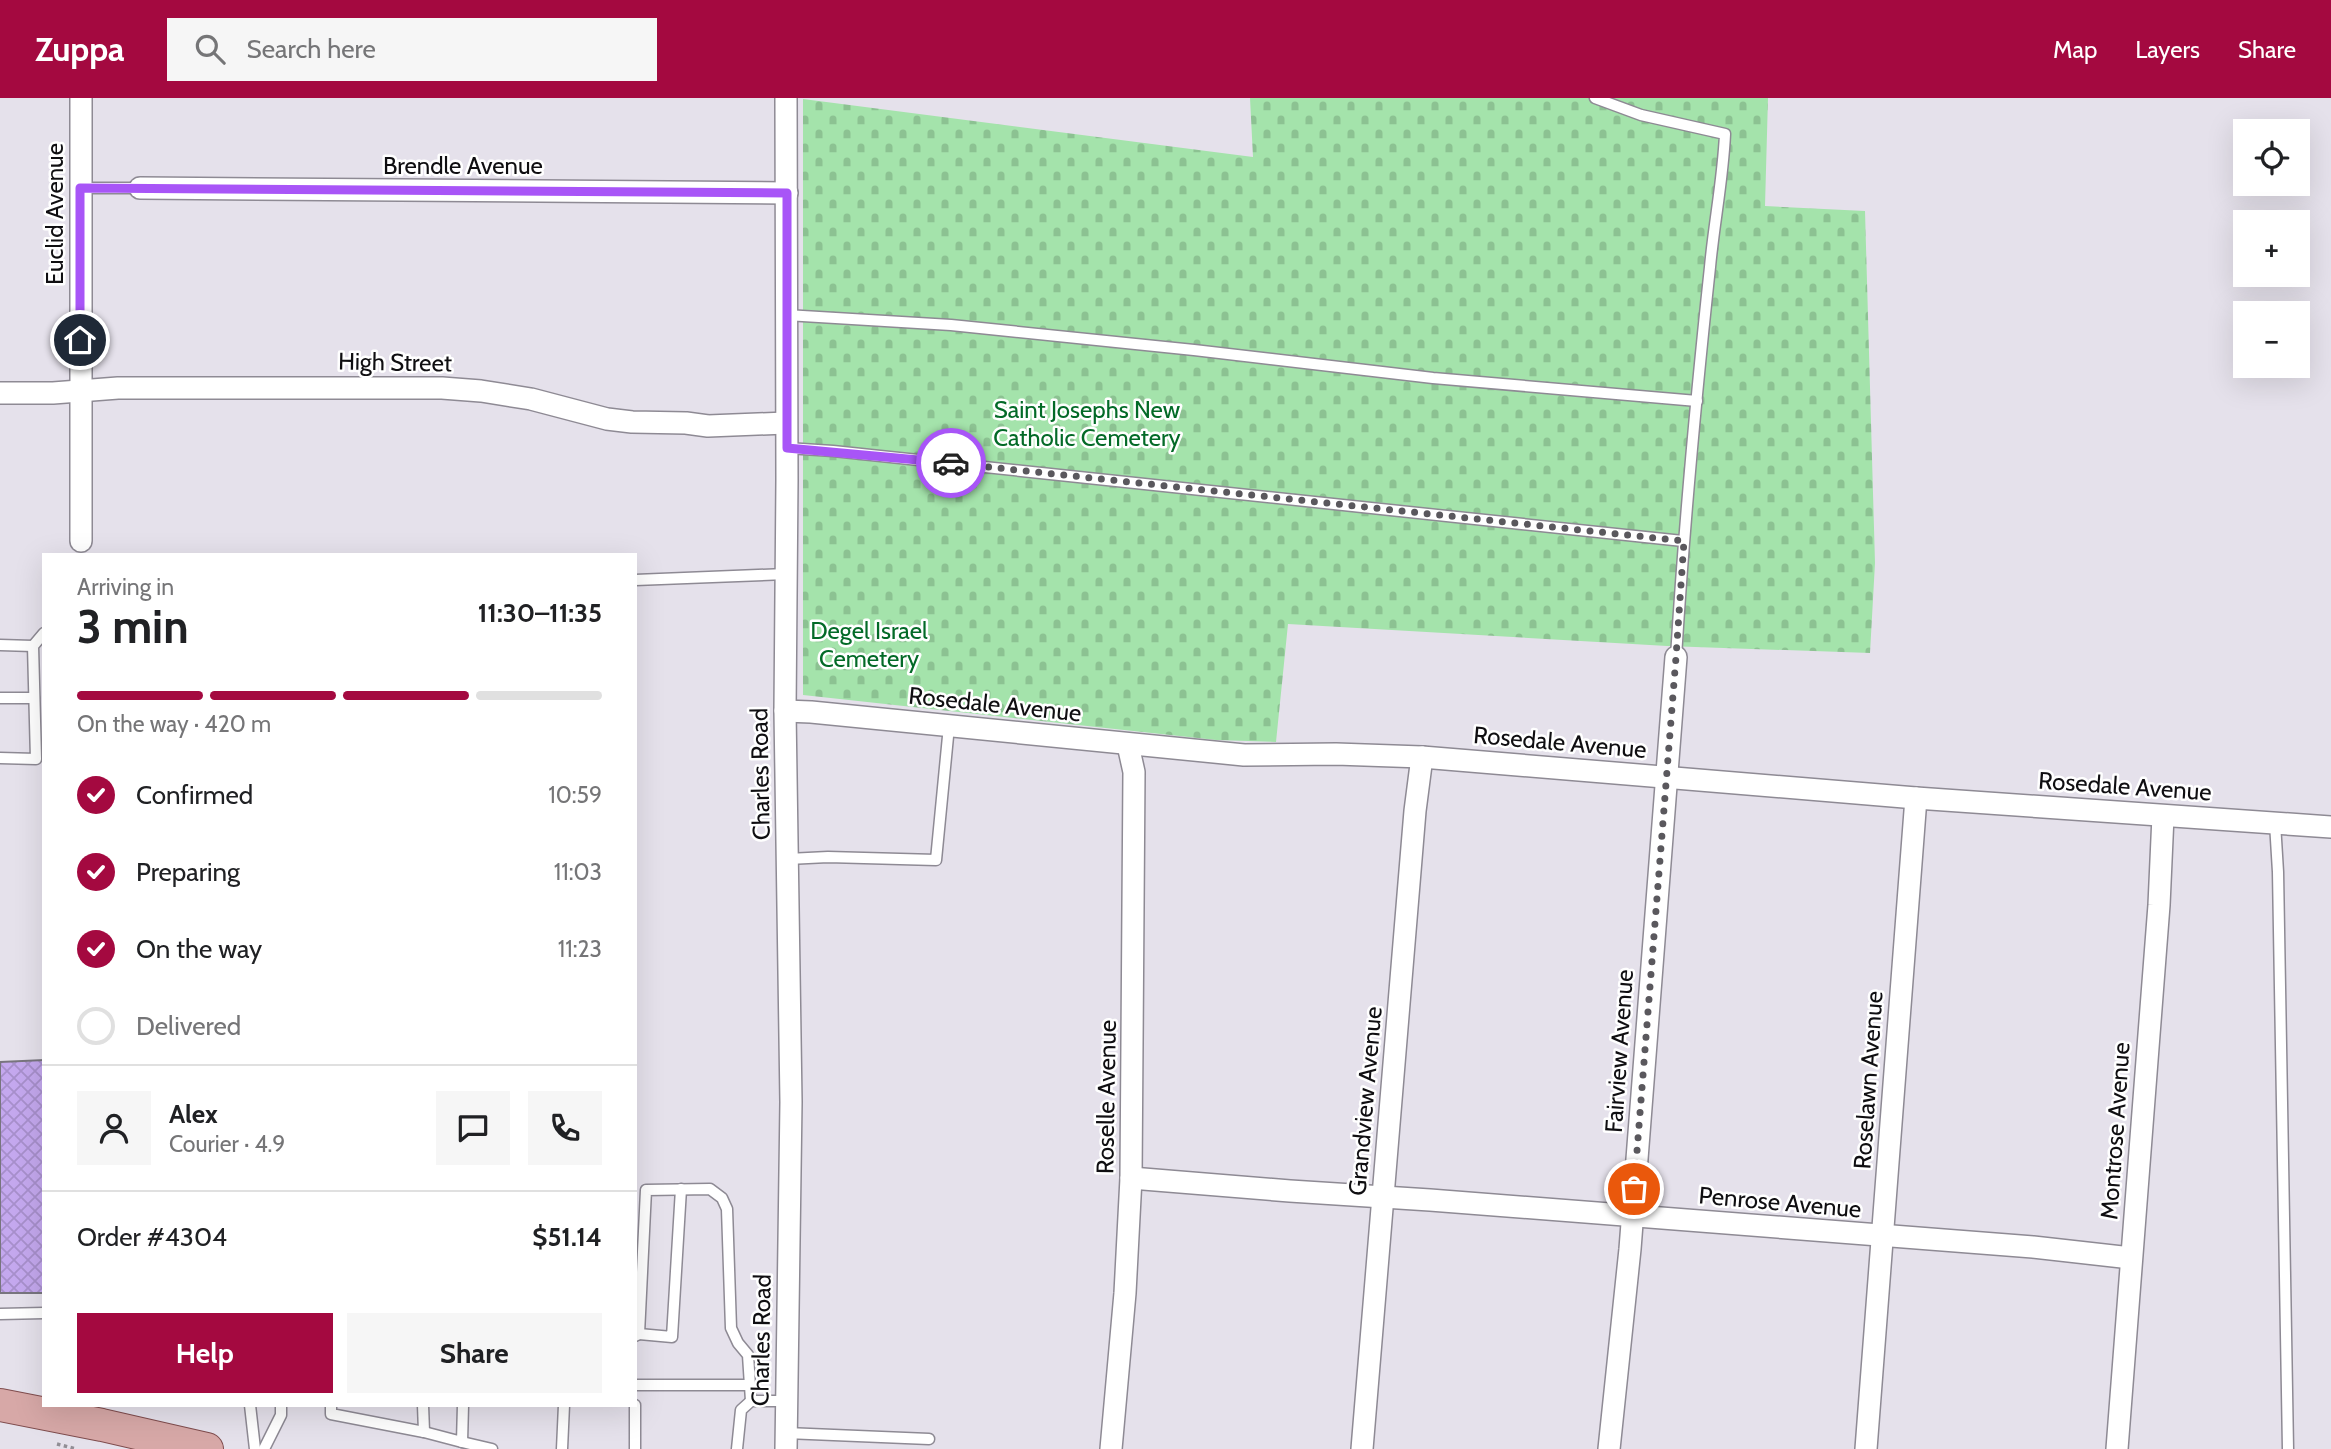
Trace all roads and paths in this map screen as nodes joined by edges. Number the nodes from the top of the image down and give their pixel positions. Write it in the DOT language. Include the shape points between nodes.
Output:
graph roads {
  1 [pos="80,98"];
  2 [pos="786,98"];
  3 [pos="1595,98"];
  4 [pos="80,188"];
  5 [pos="140,188"];
  6 [pos="787,193"];
  7 [pos="786,314"];
  8 [pos="80,390"];
  9 [pos="0,393"];
  10 [pos="1697,401"];
  11 [pos="786,423"];
  12 [pos="787,448"];
  13 [pos="81,541"];
  14 [pos="1684,541"];
  15 [pos="786,574"];
  16 [pos="637,580"];
  17 [pos="42,635"];
  18 [pos="0,645"];
  19 [pos="33,646"];
  20 [pos="1676,657"];
  21 [pos="0,698"];
  22 [pos="34,698"];
  23 [pos="785,711"];
  24 [pos="949,726"];
  25 [pos="1128,745"];
  26 [pos="1422,757"];
  27 [pos="0,758"];
  28 [pos="1667,777"];
  29 [pos="1916,798"];
  30 [pos="2164,816"];
  31 [pos="2275,823"];
  32 [pos="2331,827"];
  33 [pos="788,859"];
  34 [pos="1131,1178"];
  35 [pos="681,1189"];
  36 [pos="1384,1197"];
  37 [pos="1632,1216"];
  38 [pos="1883,1237"];
  39 [pos="2132,1258"];
  40 [pos="0,1314"];
  41 [pos="42,1314"];
  42 [pos="637,1335"];
  43 [pos="637,1385"];
  44 [pos="749,1385"];
  45 [pos="751,1401"];
  46 [pos="786,1401"];
  47 [pos="0,1405"];
  48 [pos="250,1407"];
  49 [pos="281,1407"];
  50 [pos="331,1407"];
  51 [pos="423,1407"];
  52 [pos="463,1407"];
  53 [pos="564,1407"];
  54 [pos="635,1407"];
  55 [pos="424,1432"];
  56 [pos="929,1438"];
  57 [pos="786,1441"];
  58 [pos="462,1442"];
  59 [pos="206,1449"];
  60 [pos="256,1449"];
  61 [pos="264,1449"];
  62 [pos="492,1449"];
  63 [pos="562,1449"];
  64 [pos="635,1449"];
  65 [pos="737,1449"];
  66 [pos="1111,1449"];
  67 [pos="1362,1449"];
  68 [pos="1609,1449"];
  69 [pos="1866,1449"];
  70 [pos="2117,1449"];
  71 [pos="2288,1449"];
  1 -- 4 [label="street, Euclid Avenue"];
  2 -- 6 [label="street, Charles Road"];
  3 -- 10 [label="lane" via="1653,118 1725,134"];
  4 -- 5 [label="lane"];
  4 -- 8 [label="street, Euclid Avenue"];
  5 -- 6 [label="street, Brendle Avenue"];
  6 -- 7 [label="street, Charles Road"];
  7 -- 10 [label="lane" via="951,325"];
  7 -- 11 [label="street, Charles Road"];
  8 -- 9 [label="street, High Street"];
  8 -- 11 [label="street, High Street" via="442,387 531,399 632,422 708,426"];
  8 -- 13 [label="street, Euclid Avenue"];
  10 -- 14 [label="lane"];
  11 -- 12 [label="street, Charles Road"];
  12 -- 14 [label="lane"];
  12 -- 15 [label="street, Charles Road"];
  14 -- 20 [label="lane"];
  15 -- 16 [label="lane"];
  15 -- 23 [label="street, Charles Road"];
  17 -- 19 [label="lane"];
  18 -- 19 [label="lane"];
  19 -- 22 [label="lane"];
  20 -- 28 [label="street, Fairview Avenue"];
  21 -- 22 [label="lane"];
  22 -- 27 [label="lane" via="36,759"];
  23 -- 24 [label="street, Rosedale Avenue"];
  23 -- 33 [label="street, Charles Road"];
  24 -- 25 [label="street, Rosedale Avenue"];
  24 -- 33 [label="lane" via="936,860"];
  25 -- 26 [label="street, Rosedale Avenue" via="1244,755"];
  25 -- 34 [label="street, Roselle Avenue" via="1134,772"];
  26 -- 28 [label="street, Rosedale Avenue"];
  26 -- 36 [label="street, Grandview Avenue"];
  28 -- 29 [label="street, Rosedale Avenue"];
  28 -- 37 [label="street, Fairview Avenue"];
  29 -- 30 [label="street, Rosedale Avenue"];
  29 -- 38 [label="street, Roselawn Avenue"];
  30 -- 31 [label="street, Rosedale Avenue"];
  30 -- 39 [label="street, Montrose Avenue"];
  31 -- 32 [label="street, Rosedale Avenue"];
  31 -- 71 [label="lane"];
  33 -- 46 [label="street, Charles Road"];
  34 -- 36 [label="street, Penrose Avenue"];
  34 -- 66 [label="street, Roselle Avenue"];
  35 -- 42 [label="lane" via="646,1189"];
  35 -- 42 [label="lane" via="672,1337"];
  35 -- 44 [label="lane" via="710,1189 727,1209 732,1328 748,1355"];
  36 -- 37 [label="street, Penrose Avenue"];
  36 -- 67 [label="street, Grandview Avenue"];
  37 -- 38 [label="street, Penrose Avenue"];
  37 -- 68 [label="street, Fairview Avenue"];
  38 -- 39 [label="street, Penrose Avenue"];
  38 -- 69 [label="street, Roselawn Avenue"];
  39 -- 70 [label="street, Montrose Avenue"];
  40 -- 41 [label="lane"];
  43 -- 44 [label="lane"];
  44 -- 45 [label="lane"];
  45 -- 46 [label="lane"];
  45 -- 65 [label="lane" via="741,1410"];
  46 -- 57 [label="street, Charles Road"];
  47 -- 59 [label="main road"];
  48 -- 60 [label="lane"];
  49 -- 61 [label="lane"];
  50 -- 55 [label="lane" via="331,1414"];
  51 -- 55 [label="lane"];
  52 -- 58 [label="lane"];
  53 -- 63 [label="lane"];
  54 -- 64 [label="lane"];
  55 -- 58 [label="lane"];
  56 -- 57 [label="lane"];
  58 -- 62 [label="lane"];
}
